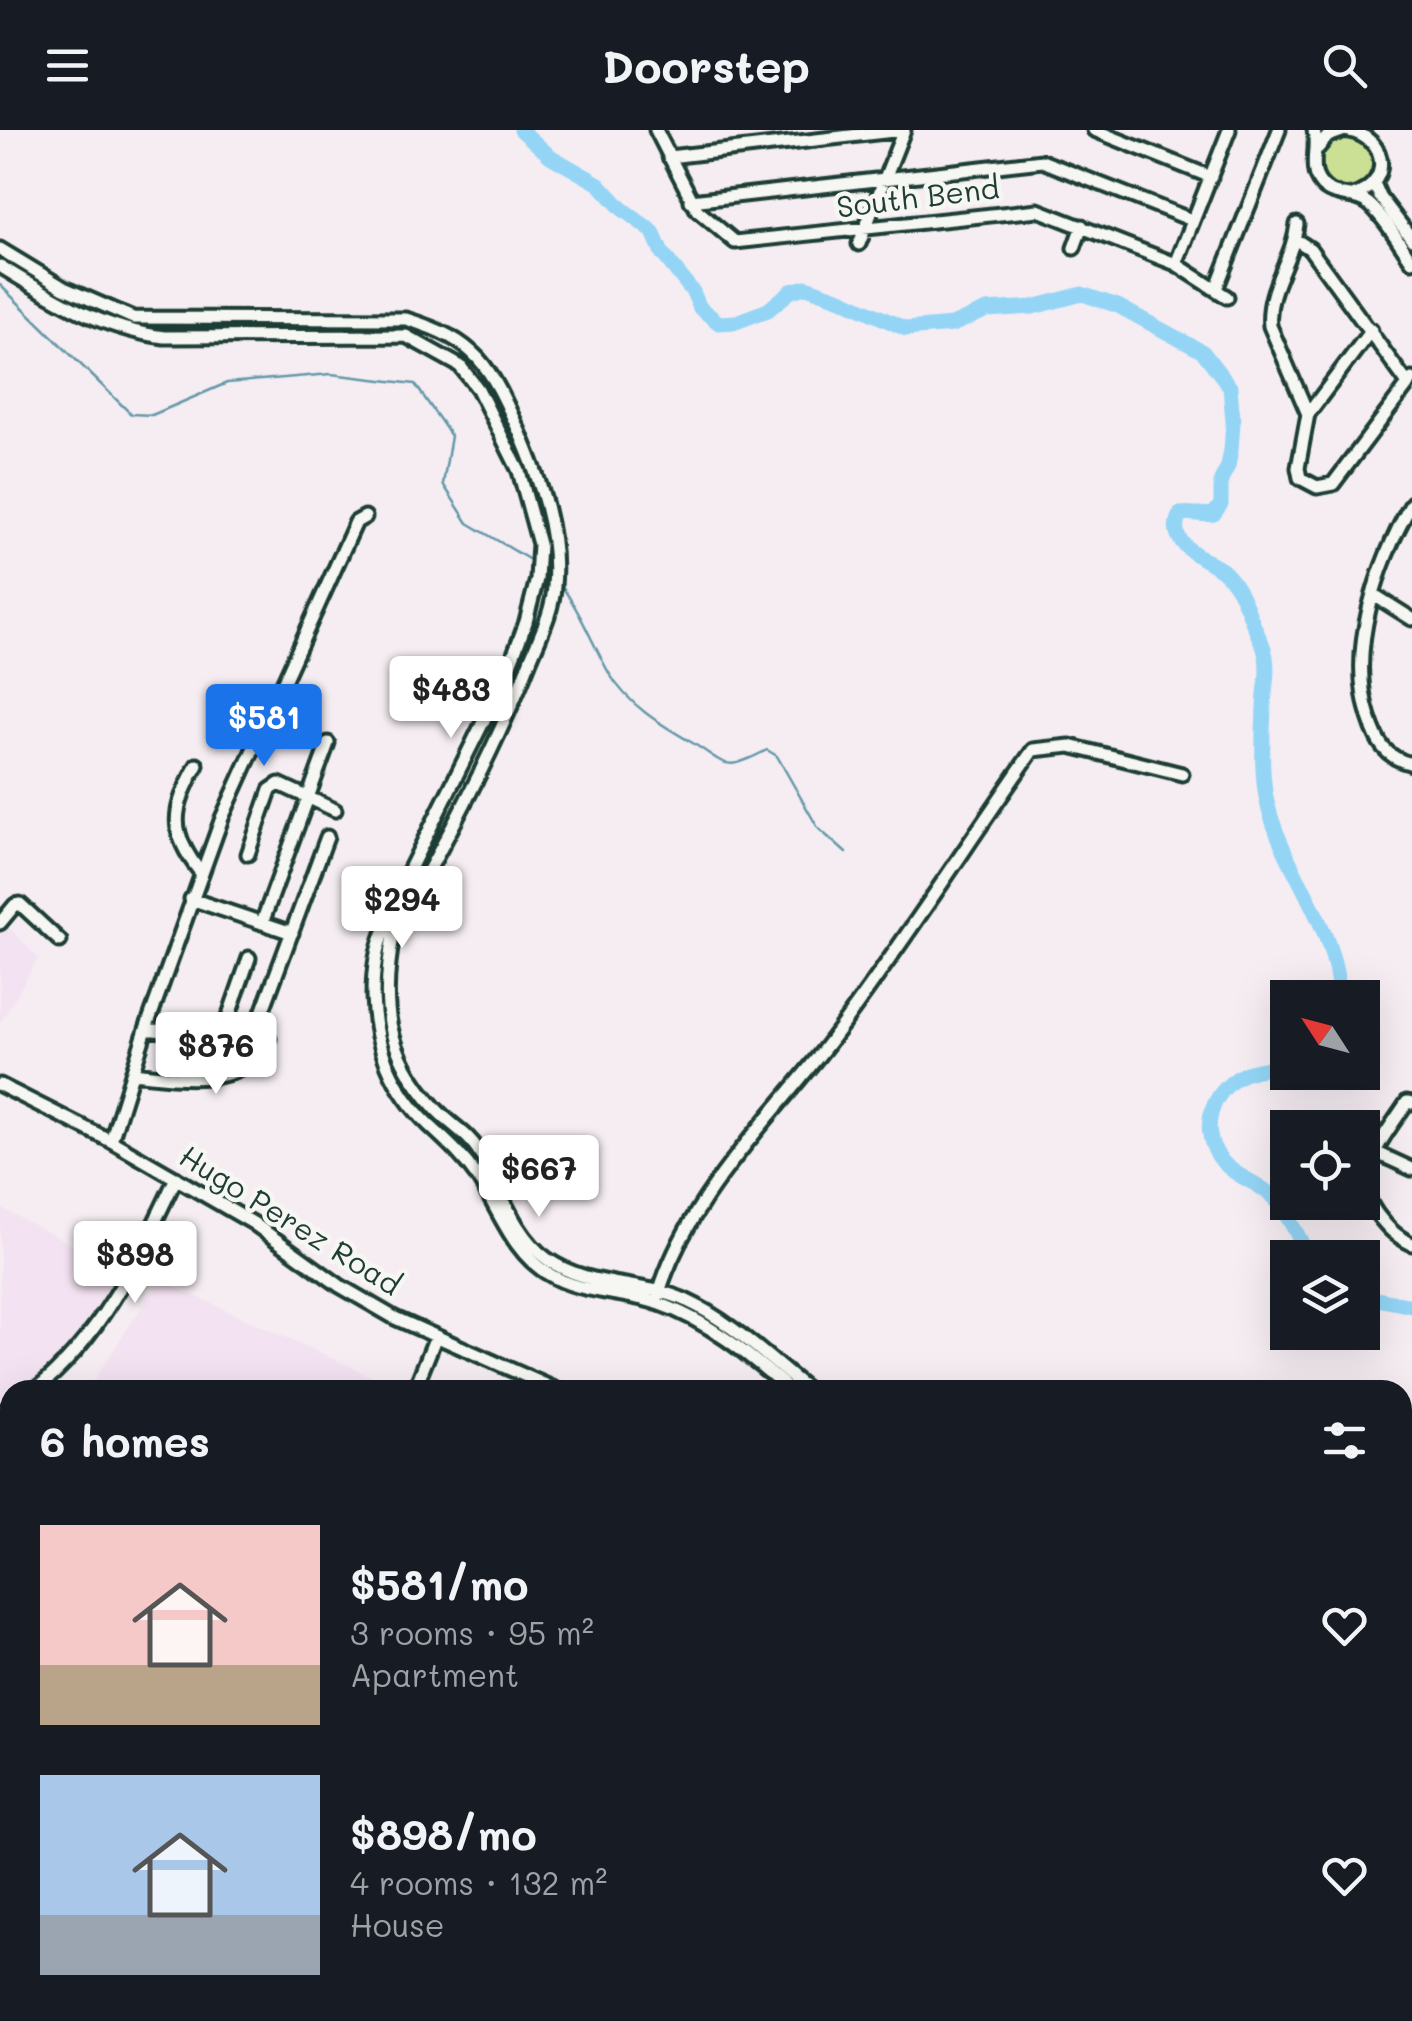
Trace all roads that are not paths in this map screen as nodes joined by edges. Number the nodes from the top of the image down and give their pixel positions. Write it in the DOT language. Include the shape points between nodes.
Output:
graph roads {
  1 [pos="656,130"];
  2 [pos="903,130"];
  3 [pos="1094,130"];
  4 [pos="1280,130"];
  5 [pos="1314,130"];
  6 [pos="1341,130"];
  7 [pos="1225,131"];
  8 [pos="1318,148"];
  9 [pos="669,157"];
  10 [pos="1211,176"];
  11 [pos="885,179"];
  12 [pos="1374,183"];
  13 [pos="1353,196"];
  14 [pos="691,201"];
  15 [pos="1192,220"];
  16 [pos="1297,224"];
  17 [pos="1082,226"];
  18 [pos="864,230"];
  19 [pos="1295,239"];
  20 [pos="1412,239"];
  21 [pos="859,244"];
  22 [pos="1074,248"];
  23 [pos="0,249"];
  24 [pos="1412,261"];
  25 [pos="1176,264"];
  26 [pos="0,266"];
  27 [pos="1371,330"];
  28 [pos="1410,382"];
  29 [pos="1308,414"];
  30 [pos="1412,503"];
  31 [pos="365,517"];
  32 [pos="1374,595"];
  33 [pos="1412,619"];
  34 [pos="328,743"];
  35 [pos="1412,764"];
  36 [pos="197,765"];
  37 [pos="1182,774"];
  38 [pos="306,795"];
  39 [pos="335,810"];
  40 [pos="326,837"];
  41 [pos="248,854"];
  42 [pos="201,873"];
  43 [pos="191,899"];
  44 [pos="389,911"];
  45 [pos="402,919"];
  46 [pos="0,923"];
  47 [pos="262,923"];
  48 [pos="390,930"];
  49 [pos="292,933"];
  50 [pos="60,941"];
  51 [pos="249,958"];
  52 [pos="146,1028"];
  53 [pos="221,1038"];
  54 [pos="270,1038"];
  55 [pos="132,1073"];
  56 [pos="0,1085"];
  57 [pos="1412,1103"];
  58 [pos="111,1141"];
  59 [pos="1380,1144"];
  60 [pos="1380,1154"];
  61 [pos="1412,1169"];
  62 [pos="176,1178"];
  63 [pos="1380,1218"];
  64 [pos="1412,1244"];
  65 [pos="658,1297"];
  66 [pos="436,1336"];
  67 [pos="48,1380"];
  68 [pos="418,1380"];
  69 [pos="535,1380"];
  70 [pos="778,1380"];
  71 [pos="796,1380"];
  1 -- 9 [label="street, South Bend"];
  2 -- 9 [label="street"];
  2 -- 11 [label="street"];
  3 -- 10 [label="street"];
  4 -- 25 [label="street, South Bend" via="1222,293"];
  5 -- 8 [label="street"];
  6 -- 8 [label="street"];
  6 -- 12 [label="street" via="1363,134 1376,146"];
  7 -- 10 [label="street"];
  8 -- 13 [label="street" via="1314,166 1320,183 1336,195"];
  9 -- 14 [label="street, South Bend"];
  10 -- 15 [label="street"];
  11 -- 14 [label="street"];
  11 -- 15 [label="street" via="1042,161"];
  11 -- 18 [label="street"];
  12 -- 13 [label="street"];
  12 -- 20 [label="street"];
  13 -- 24 [label="street" via="1370,205"];
  14 -- 18 [label="street, South Bend" via="727,238 742,244"];
  15 -- 25 [label="street"];
  16 -- 19 [label="street"];
  17 -- 18 [label="street, South Bend" via="1029,210"];
  17 -- 22 [label="street"];
  17 -- 25 [label="street, South Bend"];
  18 -- 21 [label="street"];
  19 -- 27 [label="street" via="1310,249"];
  19 -- 29 [label="street" via="1268,311"];
  23 -- 45 [label="street" via="132,318 406,318 444,330 471,349 495,379 536,471 555,543 554,590 500,730"];
  26 -- 44 [label="street" via="130,333 406,336 460,366 478,389 519,472 539,544 538,580 505,678"];
  27 -- 28 [label="street"];
  27 -- 29 [label="street"];
  28 -- 29 [label="street" via="1341,476 1325,487 1300,478"];
  30 -- 32 [label="street"];
  31 -- 42 [label="street" via="356,522"];
  32 -- 33 [label="street"];
  32 -- 35 [label="street" via="1364,626 1362,698 1378,744 1396,761"];
  34 -- 38 [label="street"];
  36 -- 42 [label="street" via="176,832"];
  37 -- 65 [label="street" via="1070,746 1033,750 827,1044 695,1214"];
  38 -- 39 [label="street"];
  38 -- 41 [label="street" via="279,784 270,790"];
  38 -- 47 [label="street"];
  40 -- 49 [label="street"];
  42 -- 43 [label="street"];
  43 -- 47 [label="street"];
  43 -- 52 [label="street"];
  44 -- 45 [label="street"];
  44 -- 48 [label="street" via="382,919"];
  45 -- 48 [label="street" via="400,928"];
  46 -- 50 [label="street" via="20,904"];
  47 -- 49 [label="street"];
  48 -- 65 [label="street" via="373,977 374,1020 400,1090 457,1149 515,1243 549,1274 588,1289"];
  49 -- 53 [label="street" via="250,1045"];
  51 -- 53 [label="street"];
  52 -- 53 [label="street"];
  52 -- 55 [label="street"];
  54 -- 55 [label="street" via="246,1066 215,1076"];
  55 -- 58 [label="street"];
  56 -- 58 [label="street, Hugo Perez Road"];
  57 -- 59 [label="street"];
  58 -- 62 [label="street, Hugo Perez Road"];
  60 -- 61 [label="street"];
  62 -- 66 [label="street, Hugo Perez Road" via="340,1286"];
  62 -- 67 [label="street" via="122,1288"];
  63 -- 64 [label="street" via="1394,1236"];
  65 -- 70 [label="street"];
  65 -- 71 [label="street" via="697,1306"];
  66 -- 68 [label="street"];
  66 -- 69 [label="street, Hugo Perez Road"];
}
